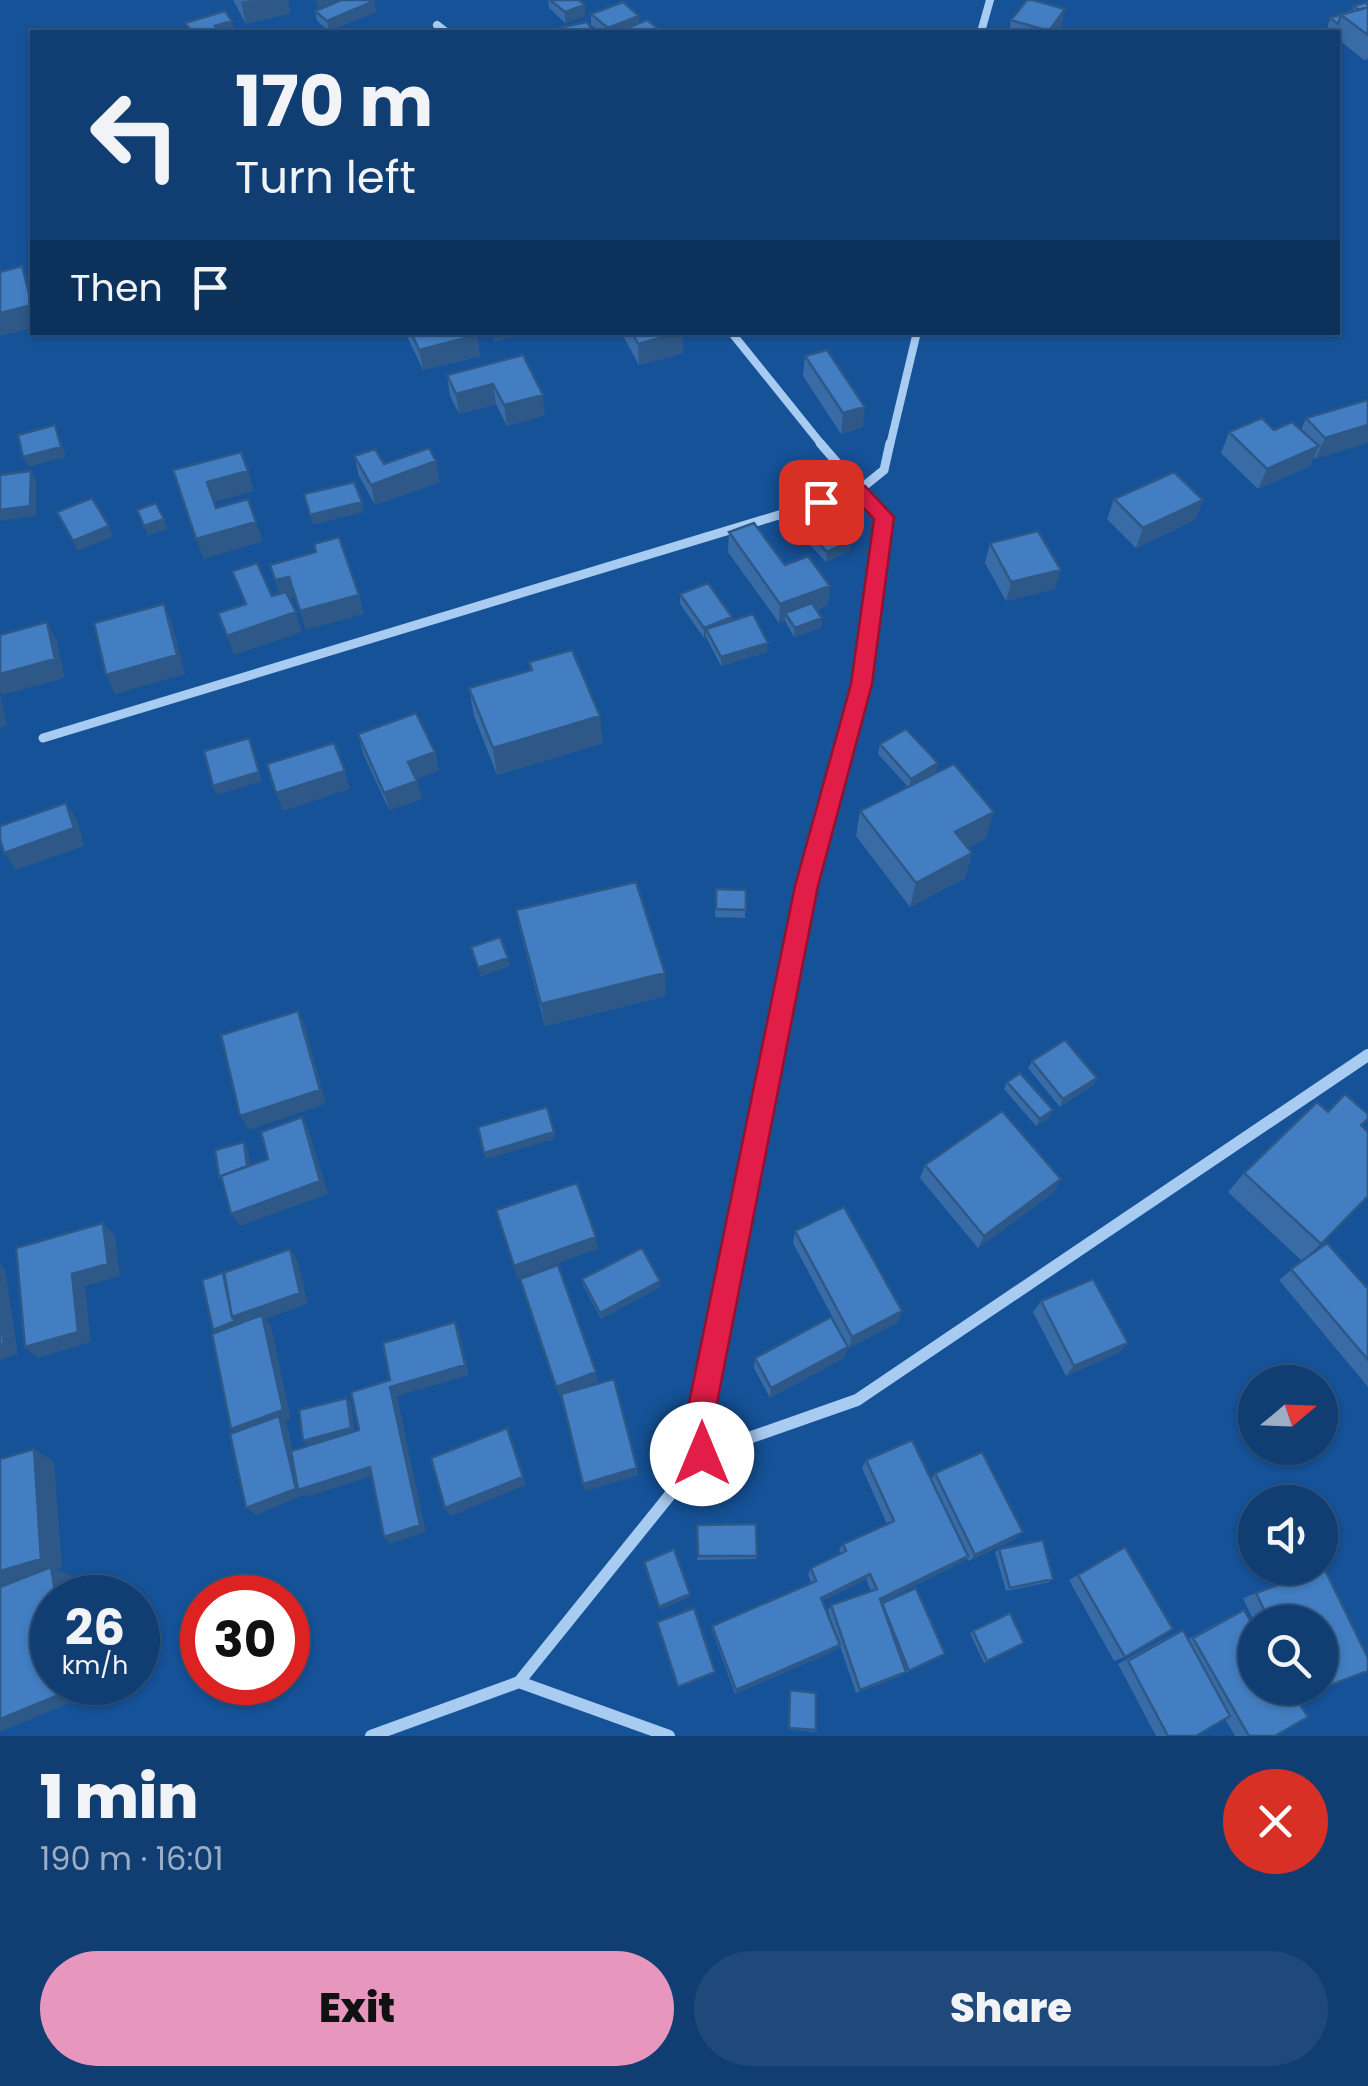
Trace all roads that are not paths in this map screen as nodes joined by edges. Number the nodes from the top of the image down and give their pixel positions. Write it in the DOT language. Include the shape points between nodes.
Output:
graph roads {
  1 [pos="990,0"];
  2 [pos="437,25"];
  3 [pos="443,30"];
  4 [pos="982,30"];
  5 [pos="733,335"];
  6 [pos="916,335"];
  7 [pos="858,491"];
  8 [pos="43,738"];
  9 [pos="1368,1055"];
  10 [pos="702,1454"];
  11 [pos="519,1682"];
  12 [pos="371,1736"];
  13 [pos="670,1736"];
  1 -- 4 [label="street"];
  2 -- 3 [label="street"];
  5 -- 7 [label="street"];
  6 -- 7 [label="street" via="884,470"];
  7 -- 8 [label="street"];
  7 -- 10 [label="street" via="884,517 862,684 803,905 703,1403"];
  9 -- 10 [label="street" via="857,1400"];
  10 -- 11 [label="street"];
  11 -- 12 [label="street"];
  11 -- 13 [label="street"];
}
